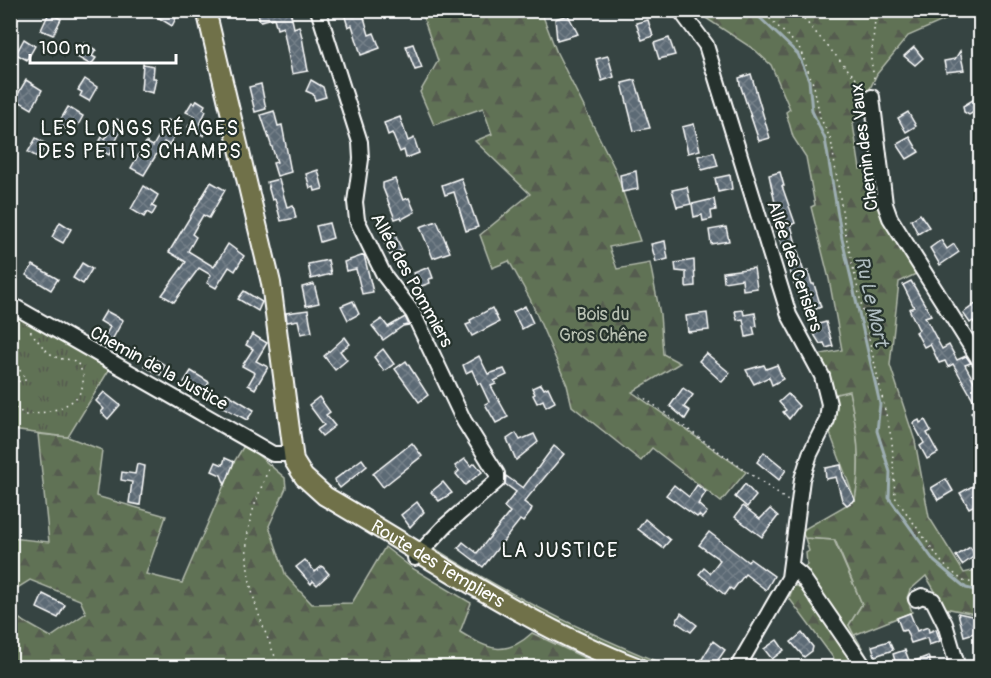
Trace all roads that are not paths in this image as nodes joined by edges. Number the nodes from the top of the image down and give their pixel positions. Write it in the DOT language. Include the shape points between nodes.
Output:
graph roads {
  1 [pos="206,10"];
  2 [pos="318,10"];
  3 [pos="680,10"];
  4 [pos="872,97"];
  5 [pos="10,304"];
  6 [pos="981,361"];
  7 [pos="283,455"];
  8 [pos="418,554"];
  9 [pos="791,567"];
  10 [pos="916,599"];
  11 [pos="620,668"];
  12 [pos="639,668"];
  13 [pos="737,668"];
  14 [pos="865,668"];
  15 [pos="958,668"];
  1 -- 7 [label="main road, Route des Templiers" via="272,283 286,415"];
  2 -- 8 [label="street, Allée des Pommiers" via="360,142 354,202 357,220 384,274 413,313 464,421 498,474 497,481"];
  3 -- 9 [label="street, Allée des Cerisiers" via="706,45 789,315 822,376 829,404 827,420 810,454 797,505"];
  4 -- 6 [label="street, Chemin des Vaux" via="890,218"];
  5 -- 7 [label="street, Chemin de la Justice"];
  7 -- 8 [label="main road, Route des Templiers" via="307,489"];
  8 -- 11 [label="main road, Route des Templiers" via="506,614"];
  8 -- 12 [label="main road, Route des Templiers" via="599,652"];
  9 -- 13 [label="street, Allée des Cerisiers" via="778,601"];
  9 -- 14 [label="street" via="801,575"];
  10 -- 15 [label="street" via="933,600"];
}
